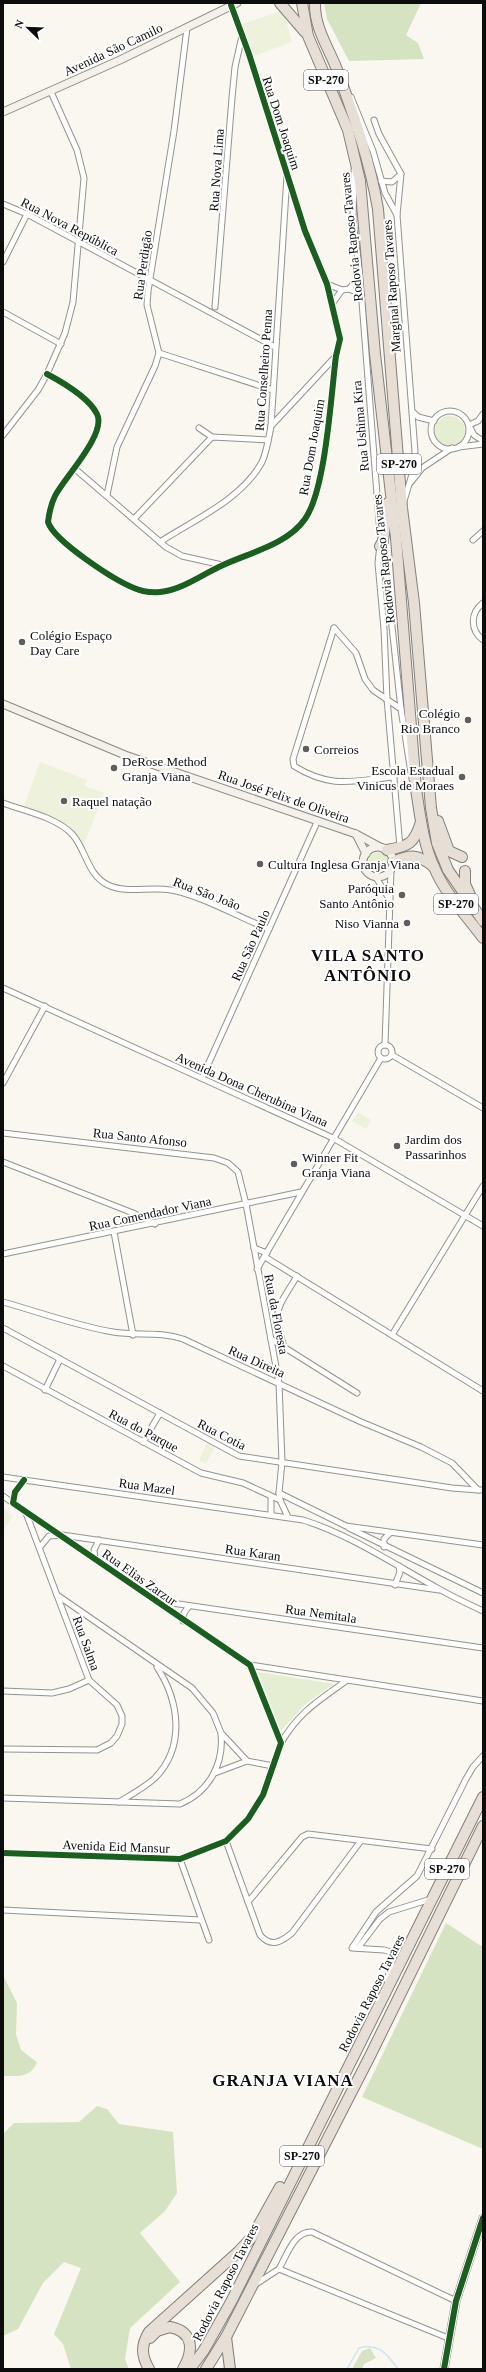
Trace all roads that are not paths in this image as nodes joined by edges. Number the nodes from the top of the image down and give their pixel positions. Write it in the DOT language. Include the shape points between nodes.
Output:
graph roads {
  1 [pos="280,3"];
  2 [pos="302,3"];
  3 [pos="315,3"];
  4 [pos="233,4"];
  5 [pos="187,28"];
  6 [pos="242,35"];
  7 [pos="308,36"];
  8 [pos="338,73"];
  9 [pos="50,92"];
  10 [pos="3,112"];
  11 [pos="374,120"];
  12 [pos="355,155"];
  13 [pos="287,173"];
  14 [pos="401,174"];
  15 [pos="381,181"];
  16 [pos="3,204"];
  17 [pos="27,214"];
  18 [pos="397,215"];
  19 [pos="78,243"];
  20 [pos="3,262"];
  21 [pos="360,276"];
  22 [pos="149,279"];
  23 [pos="327,284"];
  24 [pos="349,289"];
  25 [pos="342,290"];
  26 [pos="361,294"];
  27 [pos="332,304"];
  28 [pos="215,307"];
  29 [pos="3,312"];
  30 [pos="61,344"];
  31 [pos="275,347"];
  32 [pos="159,353"];
  33 [pos="336,356"];
  34 [pos="47,374"];
  35 [pos="273,390"];
  36 [pos="413,412"];
  37 [pos="483,414"];
  38 [pos="434,421"];
  39 [pos="469,425"];
  40 [pos="271,426"];
  41 [pos="199,428"];
  42 [pos="3,435"];
  43 [pos="212,437"];
  44 [pos="268,440"];
  45 [pos="483,443"];
  46 [pos="453,448"];
  47 [pos="74,468"];
  48 [pos="410,482"];
  49 [pos="389,489"];
  50 [pos="106,495"];
  51 [pos="402,508"];
  52 [pos="134,519"];
  53 [pos="483,531"];
  54 [pos="472,540"];
  55 [pos="160,542"];
  56 [pos="382,544"];
  57 [pos="222,565"];
  58 [pos="483,603"];
  59 [pos="483,640"];
  60 [pos="387,699"];
  61 [pos="3,704"];
  62 [pos="400,709"];
  63 [pos="394,777"];
  64 [pos="416,789"];
  65 [pos="429,792"];
  66 [pos="3,803"];
  67 [pos="318,820"];
  68 [pos="421,822"];
  69 [pos="356,834"];
  70 [pos="400,848"];
  71 [pos="385,849"];
  72 [pos="366,854"];
  73 [pos="462,857"];
  74 [pos="392,866"];
  75 [pos="434,867"];
  76 [pos="465,871"];
  77 [pos="375,876"];
  78 [pos="388,897"];
  79 [pos="483,920"];
  80 [pos="269,929"];
  81 [pos="483,938"];
  82 [pos="3,988"];
  83 [pos="45,1006"];
  84 [pos="386,1045"];
  85 [pos="392,1055"];
  86 [pos="381,1058"];
  87 [pos="202,1078"];
  88 [pos="3,1083"];
  89 [pos="483,1108"];
  90 [pos="3,1133"];
  91 [pos="334,1138"];
  92 [pos="3,1162"];
  93 [pos="483,1186"];
  94 [pos="301,1192"];
  95 [pos="246,1204"];
  96 [pos="465,1216"];
  97 [pos="155,1224"];
  98 [pos="483,1226"];
  99 [pos="114,1232"];
  100 [pos="254,1248"];
  101 [pos="3,1254"];
  102 [pos="266,1255"];
  103 [pos="257,1269"];
  104 [pos="296,1276"];
  105 [pos="3,1302"];
  106 [pos="3,1328"];
  107 [pos="133,1335"];
  108 [pos="392,1335"];
  109 [pos="271,1339"];
  110 [pos="284,1347"];
  111 [pos="60,1359"];
  112 [pos="3,1366"];
  113 [pos="279,1383"];
  114 [pos="45,1390"];
  115 [pos="483,1391"];
  116 [pos="357,1393"];
  117 [pos="160,1413"];
  118 [pos="143,1442"];
  119 [pos="282,1462"];
  120 [pos="3,1477"];
  121 [pos="24,1480"];
  122 [pos="481,1490"];
  123 [pos="279,1493"];
  124 [pos="3,1496"];
  125 [pos="271,1497"];
  126 [pos="280,1500"];
  127 [pos="14,1504"];
  128 [pos="26,1513"];
  129 [pos="271,1515"];
  130 [pos="288,1517"];
  131 [pos="346,1526"];
  132 [pos="390,1533"];
  133 [pos="62,1535"];
  134 [pos="99,1540"];
  135 [pos="483,1545"];
  136 [pos="40,1547"];
  137 [pos="384,1547"];
  138 [pos="95,1559"];
  139 [pos="399,1566"];
  140 [pos="395,1585"];
  141 [pos="440,1590"];
  142 [pos="483,1593"];
  143 [pos="57,1595"];
  144 [pos="157,1601"];
  145 [pos="189,1606"];
  146 [pos="483,1611"];
  147 [pos="183,1621"];
  148 [pos="483,1648"];
  149 [pos="155,1664"];
  150 [pos="250,1665"];
  151 [pos="89,1680"];
  152 [pos="346,1681"];
  153 [pos="3,1690"];
  154 [pos="483,1701"];
  155 [pos="221,1733"];
  156 [pos="282,1743"];
  157 [pos="3,1749"];
  158 [pos="483,1756"];
  159 [pos="248,1761"];
  160 [pos="273,1766"];
  161 [pos="215,1773"];
  162 [pos="483,1796"];
  163 [pos="3,1798"];
  164 [pos="119,1803"];
  165 [pos="483,1826"];
  166 [pos="226,1841"];
  167 [pos="360,1842"];
  168 [pos="432,1849"];
  169 [pos="3,1853"];
  170 [pos="180,1859"];
  171 [pos="432,1899"];
  172 [pos="387,1901"];
  173 [pos="248,1902"];
  174 [pos="3,1910"];
  175 [pos="389,1912"];
  176 [pos="201,1920"];
  177 [pos="209,1940"];
  178 [pos="358,1948"];
  179 [pos="377,2009"];
  180 [pos="306,2148"];
  181 [pos="483,2218"];
  182 [pos="279,2269"];
  183 [pos="249,2290"];
  184 [pos="456,2301"];
  185 [pos="226,2337"];
  186 [pos="448,2338"];
  187 [pos="150,2369"];
  188 [pos="183,2369"];
  189 [pos="190,2369"];
  190 [pos="206,2369"];
  191 [pos="230,2369"];
  192 [pos="444,2369"];
  1 -- 7 [label="highway"];
  2 -- 7 [label="highway, Rodovia Raposo Tavares / SP-270"];
  3 -- 8 [label="highway, Rodovia Raposo Tavares / SP-270" via="322,36"];
  4 -- 5 [label="main road, Avenida São Camilo"];
  4 -- 6 [label="street, Rua Dom Joaquim"];
  5 -- 9 [label="main road, Avenida São Camilo"];
  5 -- 22 [label="street, Rua Perdigão" via="168,168"];
  6 -- 13 [label="street, Rua Dom Joaquim"];
  6 -- 28 [label="street, Rua Nova Lima" via="235,67"];
  7 -- 12 [label="highway, Rodovia Raposo Tavares / SP-270" via="348,130"];
  8 -- 15 [label="street, Marginal Raposo Tavares" via="344,79 359,113"];
  8 -- 51 [label="highway, Rodovia Raposo Tavares / SP-270" via="369,164 378,209"];
  9 -- 10 [label="main road, Avenida São Camilo"];
  9 -- 19 [label="street" via="82,166 84,178"];
  11 -- 14 [label="street"];
  12 -- 21 [label="street, Rua Ushima Kira" via="353,221"];
  12 -- 49 [label="highway, Rodovia Raposo Tavares / SP-270" via="366,238"];
  13 -- 23 [label="street, Rua Dom Joaquim" via="305,231"];
  13 -- 31 [label="street, Rua Conselheiro Penna"];
  14 -- 15 [label="street" via="392,182"];
  14 -- 18 [label="street"];
  15 -- 18 [label="street, Marginal Raposo Tavares"];
  16 -- 17 [label="street, Rua Nova República"];
  17 -- 19 [label="street, Rua Nova República"];
  17 -- 20 [label="street"];
  18 -- 36 [label="street, Marginal Raposo Tavares" via="404,332"];
  19 -- 22 [label="street, Rua Nova República"];
  19 -- 30 [label="street" via="73,302"];
  21 -- 24 [label="street"];
  21 -- 26 [label="street, Rua Ushima Kira"];
  22 -- 31 [label="street, Rua Nova República"];
  22 -- 32 [label="street, Rua Perdigão" via="147,305"];
  23 -- 25 [label="street"];
  23 -- 27 [label="street, Rua Dom Joaquim"];
  24 -- 25 [label="street"];
  24 -- 26 [label="street"];
  25 -- 27 [label="street"];
  26 -- 56 [label="street, Rua Ushima Kira"];
  27 -- 33 [label="street, Rua Dom Joaquim" via="340,339"];
  29 -- 30 [label="street"];
  30 -- 34 [label="street"];
  31 -- 35 [label="street, Rua Conselheiro Penna"];
  32 -- 35 [label="street"];
  32 -- 50 [label="street" via="117,447"];
  33 -- 40 [label="street"];
  33 -- 57 [label="street, Rua Dom Joaquim" via="321,472 316,496 305,519 297,528 266,547"];
  34 -- 42 [label="street" via="38,390"];
  34 -- 47 [label="street, Rua Dom Joaquim" via="74,391 92,407 98,417 95,433"];
  35 -- 40 [label="street, Rua Conselheiro Penna"];
  36 -- 38 [label="street" via="418,417"];
  36 -- 48 [label="street, Marginal Raposo Tavares" via="415,452"];
  37 -- 39 [label="street"];
  38 -- 39 [label="street" via="443,412 456,412 466,419"];
  38 -- 46 [label="street" via="432,430 435,440 442,447"];
  39 -- 45 [label="street" via="474,435"];
  39 -- 46 [label="street" via="468,437"];
  40 -- 44 [label="street, Rua Conselheiro Penna"];
  41 -- 43 [label="street"];
  43 -- 44 [label="street"];
  43 -- 52 [label="street"];
  44 -- 55 [label="street, Rua Conselheiro Penna" via="263,460 232,496"];
  45 -- 46 [label="street"];
  46 -- 48 [label="street" via="422,468"];
  47 -- 50 [label="street"];
  47 -- 57 [label="street, Rua Dom Joaquim" via="54,497 48,522 65,544 113,577 135,588 162,592 188,583"];
  48 -- 51 [label="street, Marginal Raposo Tavares"];
  49 -- 56 [label="highway"];
  49 -- 64 [label="highway, Rodovia Raposo Tavares / SP-270" via="409,679"];
  50 -- 52 [label="street"];
  51 -- 65 [label="highway, Rodovia Raposo Tavares / SP-270" via="414,603"];
  52 -- 55 [label="street"];
  53 -- 54 [label="street"];
  55 -- 57 [label="street" via="182,556"];
  56 -- 60 [label="street, Rua Ushima Kira" via="378,563"];
  56 -- 62 [label="street"];
  58 -- 59 [label="street" via="474,614 472,622 474,630"];
  60 -- 62 [label="street"];
  60 -- 63 [label="street, Rua Ushima Kira"];
  60 -- 63 [label="street" via="369,685 356,652 334,628 292,763 298,769 337,783"];
  61 -- 67 [label="main road, Rua José Felix de Oliveira" via="125,755"];
  62 -- 64 [label="street" via="405,727 409,772"];
  63 -- 70 [label="street, Rua Ushima Kira"];
  64 -- 68 [label="highway, Rodovia Raposo Tavares / SP-270"];
  65 -- 73 [label="highway" via="447,847 452,853"];
  65 -- 79 [label="highway, Rodovia Raposo Tavares / SP-270" via="435,832 442,856 456,883"];
  66 -- 80 [label="street, Rua São João" via="68,830 78,841 93,873 106,884 124,890 152,888 175,891"];
  67 -- 69 [label="main road, Rua José Felix de Oliveira"];
  67 -- 80 [label="street, Rua São Paulo"];
  68 -- 70 [label="highway" via="413,841"];
  68 -- 75 [label="highway, Rodovia Raposo Tavares / SP-270"];
  69 -- 71 [label="main road, Rua José Felix de Oliveira"];
  69 -- 72 [label="main road, Rua José Felix de Oliveira"];
  70 -- 71 [label="highway"];
  71 -- 72 [label="main road" via="373,848"];
  71 -- 74 [label="main road" via="392,856"];
  72 -- 77 [label="main road" via="365,868"];
  74 -- 75 [label="highway" via="412,855 421,857"];
  74 -- 77 [label="main road" via="384,875"];
  74 -- 78 [label="street"];
  75 -- 81 [label="highway, Rodovia Raposo Tavares / SP-270" via="451,898"];
  76 -- 79 [label="highway" via="465,884"];
  77 -- 78 [label="street"];
  78 -- 84 [label="street"];
  80 -- 87 [label="street, Rua São Paulo"];
  82 -- 83 [label="street, Avenida Dona Cherubina Viana"];
  83 -- 87 [label="street, Avenida Dona Cherubina Viana"];
  83 -- 88 [label="street"];
  84 -- 85 [label="street" via="391,1048"];
  84 -- 86 [label="street" via="378,1050"];
  85 -- 86 [label="street" via="388,1059"];
  85 -- 89 [label="street"];
  86 -- 91 [label="street"];
  87 -- 91 [label="street, Avenida Dona Cherubina Viana"];
  90 -- 95 [label="street, Rua Santo Afonso" via="214,1158 228,1163 238,1172"];
  91 -- 94 [label="street"];
  91 -- 96 [label="street, Avenida Dona Cherubina Viana"];
  92 -- 97 [label="street" via="133,1212"];
  93 -- 96 [label="street"];
  94 -- 95 [label="street, Rua Comendador Viana"];
  94 -- 102 [label="street"];
  95 -- 97 [label="street, Rua Comendador Viana"];
  95 -- 100 [label="street, Rua da Floresta"];
  96 -- 98 [label="street, Avenida Dona Cherubina Viana"];
  96 -- 108 [label="street"];
  97 -- 99 [label="street, Rua Comendador Viana"];
  99 -- 101 [label="street, Rua Comendador Viana"];
  99 -- 107 [label="street"];
  100 -- 102 [label="street"];
  100 -- 103 [label="street, Rua da Floresta"];
  102 -- 103 [label="street"];
  102 -- 104 [label="street"];
  103 -- 109 [label="street, Rua da Floresta"];
  104 -- 108 [label="street"];
  104 -- 110 [label="street" via="280,1304 276,1317"];
  105 -- 107 [label="street, Rua Direita" via="98,1329"];
  106 -- 111 [label="street, Rua Cotia"];
  107 -- 113 [label="street, Rua Direita" via="169,1335"];
  108 -- 115 [label="street"];
  109 -- 110 [label="street"];
  109 -- 113 [label="street, Rua da Floresta"];
  110 -- 116 [label="street"];
  111 -- 114 [label="street"];
  111 -- 117 [label="street, Rua Cotia"];
  112 -- 114 [label="street, Rua do Parque"];
  113 -- 119 [label="street, Rua da Floresta"];
  113 -- 122 [label="street, Rua Direita" via="452,1463"];
  114 -- 118 [label="street, Rua do Parque"];
  117 -- 118 [label="street"];
  117 -- 119 [label="street, Rua Cotia" via="239,1456"];
  118 -- 125 [label="street, Rua do Parque" via="201,1473 243,1483"];
  119 -- 122 [label="street, Rua Cotia" via="330,1471"];
  119 -- 123 [label="street, Rua da Floresta"];
  120 -- 121 [label="street, Rua Mazel"];
  121 -- 127 [label="street" via="14,1492"];
  121 -- 129 [label="street, Rua Mazel"];
  123 -- 126 [label="street, Rua da Floresta"];
  123 -- 131 [label="street"];
  124 -- 127 [label="street, Rua Elias Zarzur"];
  125 -- 126 [label="street, Rua do Parque"];
  125 -- 129 [label="street"];
  126 -- 130 [label="street, Rua da Floresta"];
  127 -- 128 [label="street, Rua Elias Zarzur"];
  128 -- 133 [label="street, Rua Elias Zarzur"];
  128 -- 136 [label="street, Rua Salma"];
  129 -- 130 [label="street, Rua Mazel"];
  130 -- 139 [label="street, Rua Mazel" via="323,1527"];
  131 -- 132 [label="street"];
  131 -- 137 [label="street"];
  132 -- 135 [label="street"];
  132 -- 137 [label="street" via="384,1539"];
  133 -- 134 [label="street, Rua Karan"];
  133 -- 136 [label="street" via="49,1536"];
  133 -- 138 [label="street, Rua Elias Zarzur"];
  134 -- 138 [label="street" via="94,1550"];
  134 -- 140 [label="street, Rua Karan"];
  136 -- 143 [label="street, Rua Salma"];
  137 -- 142 [label="street"];
  138 -- 144 [label="street, Rua Elias Zarzur"];
  139 -- 140 [label="street" via="400,1572"];
  139 -- 141 [label="street, Rua Mazel"];
  140 -- 141 [label="street, Rua Karan"];
  141 -- 146 [label="street, Rua Mazel"];
  143 -- 149 [label="street"];
  143 -- 151 [label="street, Rua Salma"];
  144 -- 145 [label="street, Rua Nemitala"];
  144 -- 147 [label="street, Rua Elias Zarzur"];
  145 -- 147 [label="street" via="184,1613"];
  145 -- 148 [label="street, Rua Nemitala"];
  147 -- 150 [label="street, Rua Elias Zarzur"];
  149 -- 155 [label="street" via="198,1695 213,1713"];
  149 -- 164 [label="street" via="174,1700 174,1745 155,1778"];
  150 -- 152 [label="street"];
  150 -- 156 [label="street"];
  151 -- 153 [label="street" via="52,1693"];
  151 -- 157 [label="street, Rua Salma" via="118,1705 122,1716 120,1731 111,1743 90,1751"];
  152 -- 154 [label="street"];
  152 -- 156 [label="street, Avenida Eid Mansur" via="299,1716"];
  155 -- 159 [label="street"];
  155 -- 161 [label="street" via="221,1755"];
  156 -- 160 [label="street, Avenida Eid Mansur"];
  158 -- 168 [label="street" via="466,1779"];
  159 -- 160 [label="street"];
  159 -- 161 [label="street"];
  160 -- 166 [label="street, Avenida Eid Mansur" via="254,1811"];
  161 -- 164 [label="street" via="197,1794 180,1804"];
  162 -- 171 [label="highway, Rodovia Raposo Tavares / SP-270"];
  163 -- 164 [label="street"];
  165 -- 183 [label="highway, Rodovia Raposo Tavares / SP-270" via="370,2056"];
  166 -- 170 [label="street, Avenida Eid Mansur"];
  166 -- 173 [label="street"];
  167 -- 168 [label="street"];
  167 -- 173 [label="street" via="317,1834 302,1837"];
  167 -- 173 [label="street" via="292,1933 275,1943 260,1935"];
  168 -- 172 [label="street" via="413,1881"];
  169 -- 170 [label="street, Avenida Eid Mansur"];
  170 -- 176 [label="street"];
  171 -- 175 [label="street"];
  171 -- 179 [label="highway, Rodovia Raposo Tavares / SP-270"];
  172 -- 175 [label="street"];
  172 -- 178 [label="street" via="376,1912 352,1948"];
  174 -- 176 [label="street"];
  175 -- 178 [label="street" via="380,1919"];
  176 -- 177 [label="street"];
  178 -- 179 [label="street" via="388,1950 392,1957"];
  179 -- 180 [label="highway, Rodovia Raposo Tavares / SP-270"];
  180 -- 187 [label="highway" via="292,2166 252,2237 149,2332 142,2351"];
  180 -- 189 [label="highway, Rodovia Raposo Tavares / SP-270" via="224,2314"];
  181 -- 184 [label="street"];
  182 -- 183 [label="street"];
  182 -- 184 [label="street" via="298,2235 305,2231 312,2232"];
  182 -- 186 [label="street"];
  183 -- 185 [label="highway, Rodovia Raposo Tavares / SP-270"];
  184 -- 186 [label="street"];
  185 -- 190 [label="highway, Rodovia Raposo Tavares / SP-270"];
  185 -- 191 [label="highway"];
  186 -- 192 [label="street"];
  187 -- 188 [label="highway" via="146,2350 149,2339 158,2331 170,2327 181,2331 192,2345"];
}
